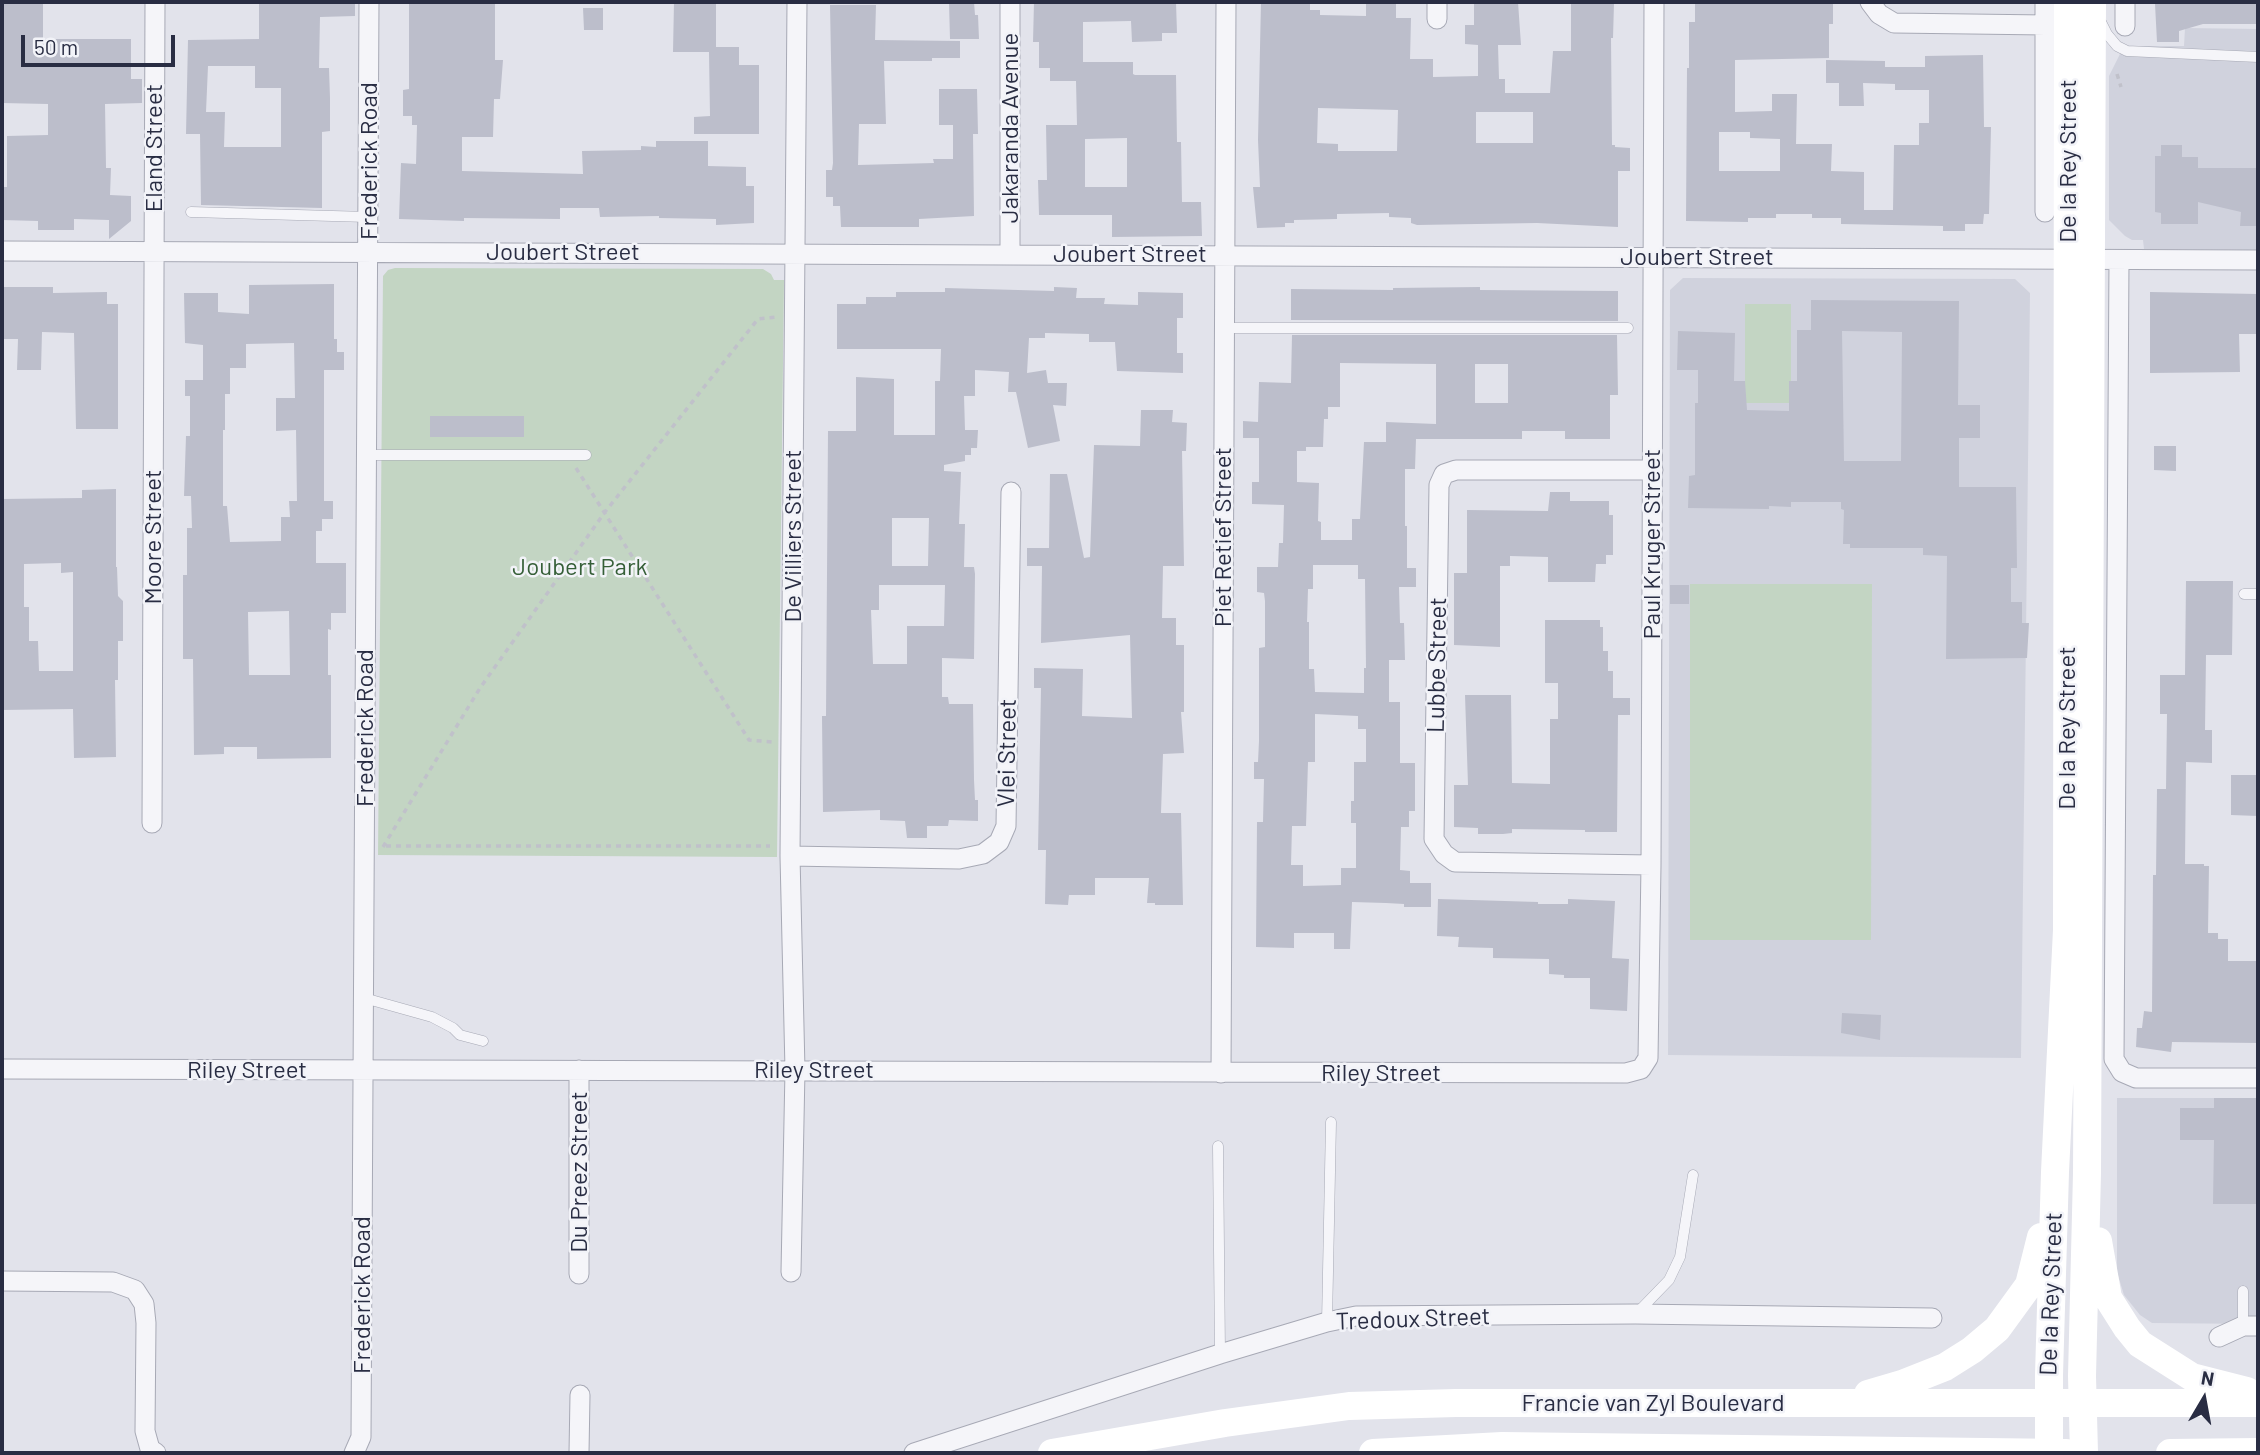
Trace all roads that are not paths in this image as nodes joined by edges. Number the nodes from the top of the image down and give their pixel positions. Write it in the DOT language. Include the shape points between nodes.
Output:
graph roads {
  1 [pos="155,2"];
  2 [pos="369,2"];
  3 [pos="797,2"];
  4 [pos="1010,2"];
  5 [pos="1226,2"];
  6 [pos="1654,2"];
  7 [pos="1870,2"];
  8 [pos="2045,2"];
  9 [pos="2067,2"];
  10 [pos="2092,2"];
  11 [pos="2125,2"];
  12 [pos="2046,25"];
  13 [pos="2125,26"];
  14 [pos="2258,57"];
  15 [pos="191,212"];
  16 [pos="2045,212"];
  17 [pos="369,217"];
  18 [pos="2,251"];
  19 [pos="154,252"];
  20 [pos="368,252"];
  21 [pos="795,253"];
  22 [pos="1010,253"];
  23 [pos="1225,255"];
  24 [pos="1653,256"];
  25 [pos="2079,260"];
  26 [pos="2119,260"];
  27 [pos="2258,260"];
  28 [pos="1224,328"];
  29 [pos="1628,328"];
  30 [pos="367,455"];
  31 [pos="586,455"];
  32 [pos="1653,470"];
  33 [pos="1011,492"];
  34 [pos="2244,594"];
  35 [pos="2258,594"];
  36 [pos="152,823"];
  37 [pos="790,856"];
  38 [pos="1651,865"];
  39 [pos="364,998"];
  40 [pos="483,1041"];
  41 [pos="2,1069"];
  42 [pos="579,1070"];
  43 [pos="795,1070"];
  44 [pos="364,1071"];
  45 [pos="1221,1073"];
  46 [pos="1626,1073"];
  47 [pos="2258,1078"];
  48 [pos="1331,1122"];
  49 [pos="1218,1146"];
  50 [pos="2055,1172"];
  51 [pos="2087,1173"];
  52 [pos="1693,1175"];
  53 [pos="791,1272"];
  54 [pos="579,1274"];
  55 [pos="2,1281"];
  56 [pos="2243,1291"];
  57 [pos="1635,1314"];
  58 [pos="1932,1318"];
  59 [pos="1327,1322"];
  60 [pos="2251,1326"];
  61 [pos="2219,1337"];
  62 [pos="1220,1354"];
  63 [pos="2258,1393"];
  64 [pos="580,1395"];
  65 [pos="2049,1402"];
  66 [pos="2082,1402"];
  67 [pos="2258,1403"];
  68 [pos="1821,1404"];
  69 [pos="2258,1452"];
  70 [pos="156,1453"];
  71 [pos="354,1453"];
  72 [pos="579,1453"];
  73 [pos="914,1453"];
  74 [pos="1052,1453"];
  75 [pos="1373,1453"];
  76 [pos="2049,1453"];
  77 [pos="2078,1453"];
  78 [pos="2084,1453"];
  79 [pos="2170,1453"];
  1 -- 19 [label="street, Eland Street"];
  2 -- 17 [label="street, Frederick Road"];
  3 -- 21 [label="street, De Villiers Street"];
  4 -- 22 [label="street, Jakaranda Avenue"];
  5 -- 23 [label="street, Piet Retief Street"];
  6 -- 24 [label="street, Paul Kruger Street"];
  7 -- 12 [label="street" via="1878,14 1894,23"];
  8 -- 12 [label="street, De la Rey Street"];
  9 -- 25 [label="main road, De la Rey Street"];
  10 -- 14 [label="lane" via="2107,34 2127,51"];
  10 -- 25 [label="main road, De la Rey Street"];
  11 -- 13 [label="street"];
  12 -- 16 [label="street, De la Rey Street"];
  15 -- 17 [label="lane"];
  17 -- 20 [label="street, Frederick Road"];
  18 -- 19 [label="street, Joubert Street"];
  19 -- 20 [label="street, Joubert Street"];
  19 -- 36 [label="street, Moore Street"];
  20 -- 21 [label="street, Joubert Street"];
  20 -- 30 [label="street, Frederick Road"];
  21 -- 22 [label="street, Joubert Street"];
  21 -- 37 [label="street, De Villiers Street"];
  22 -- 23 [label="street, Joubert Street"];
  23 -- 24 [label="street, Joubert Street"];
  23 -- 28 [label="street, Piet Retief Street"];
  24 -- 25 [label="street, Joubert Street"];
  24 -- 32 [label="street, Paul Kruger Street"];
  25 -- 26 [label="street, Joubert Street"];
  25 -- 50 [label="main road, De la Rey Street" via="2067,930"];
  25 -- 51 [label="main road, De la Rey Street"];
  26 -- 27 [label="street, Joubert Street"];
  26 -- 47 [label="street, De la Rey Street" via="2113,1051 2117,1067 2128,1077"];
  28 -- 29 [label="lane"];
  28 -- 45 [label="street, Piet Retief Street"];
  30 -- 31 [label="lane"];
  30 -- 39 [label="street, Frederick Road"];
  32 -- 38 [label="street, Paul Kruger Street"];
  32 -- 38 [label="street, Lubbe Street" via="1456,470 1444,474 1439,485 1434,839 1455,862"];
  33 -- 37 [label="street, Vlei Street" via="1006,826 999,842 983,854 959,859"];
  34 -- 35 [label="lane"];
  37 -- 43 [label="street, De Villiers Street"];
  38 -- 46 [label="street, Paul Kruger Street" via="1648,1058 1641,1069"];
  39 -- 40 [label="lane" via="432,1017 460,1035"];
  39 -- 44 [label="street, Frederick Road"];
  41 -- 44 [label="street, Riley Street"];
  42 -- 43 [label="street, Riley Street"];
  42 -- 44 [label="street, Riley Street"];
  42 -- 54 [label="street, Du Preez Street"];
  43 -- 45 [label="street, Riley Street"];
  43 -- 53 [label="street, De Villiers Street"];
  44 -- 71 [label="street, Frederick Road" via="361,1437"];
  45 -- 46 [label="street, Riley Street"];
  48 -- 59 [label="lane"];
  49 -- 62 [label="lane"];
  50 -- 65 [label="main road, De la Rey Street"];
  50 -- 68 [label="main road" via="2029,1285 1997,1329 1945,1367 1856,1398"];
  51 -- 63 [label="main road" via="2108,1298 2127,1328 2140,1344 2192,1377"];
  51 -- 66 [label="main road, De la Rey Street"];
  52 -- 57 [label="lane" via="1680,1256 1670,1280"];
  55 -- 70 [label="street" via="113,1282 135,1290 144,1304 146,1323 145,1432"];
  56 -- 60 [label="lane"];
  57 -- 58 [label="street, Tredoux Street"];
  57 -- 59 [label="street, Tredoux Street" via="1356,1317"];
  59 -- 62 [label="street, Tredoux Street"];
  60 -- 61 [label="street"];
  62 -- 73 [label="street, Tredoux Street"];
  64 -- 72 [label="street"];
  65 -- 66 [label="main road, Francie van Zyl Boulevard"];
  65 -- 68 [label="main road, Francie van Zyl Boulevard"];
  65 -- 76 [label="main road, De la Rey Street"];
  66 -- 67 [label="main road, Francie van Zyl Boulevard"];
  66 -- 78 [label="main road, De la Rey Street"];
  68 -- 74 [label="main road, Francie van Zyl Boulevard" via="1349,1406"];
  69 -- 79 [label="main road"];
  75 -- 76 [label="main road, Francie van Zyl Boulevard" via="1503,1446"];
  76 -- 77 [label="main road, Francie van Zyl Boulevard"];
}
